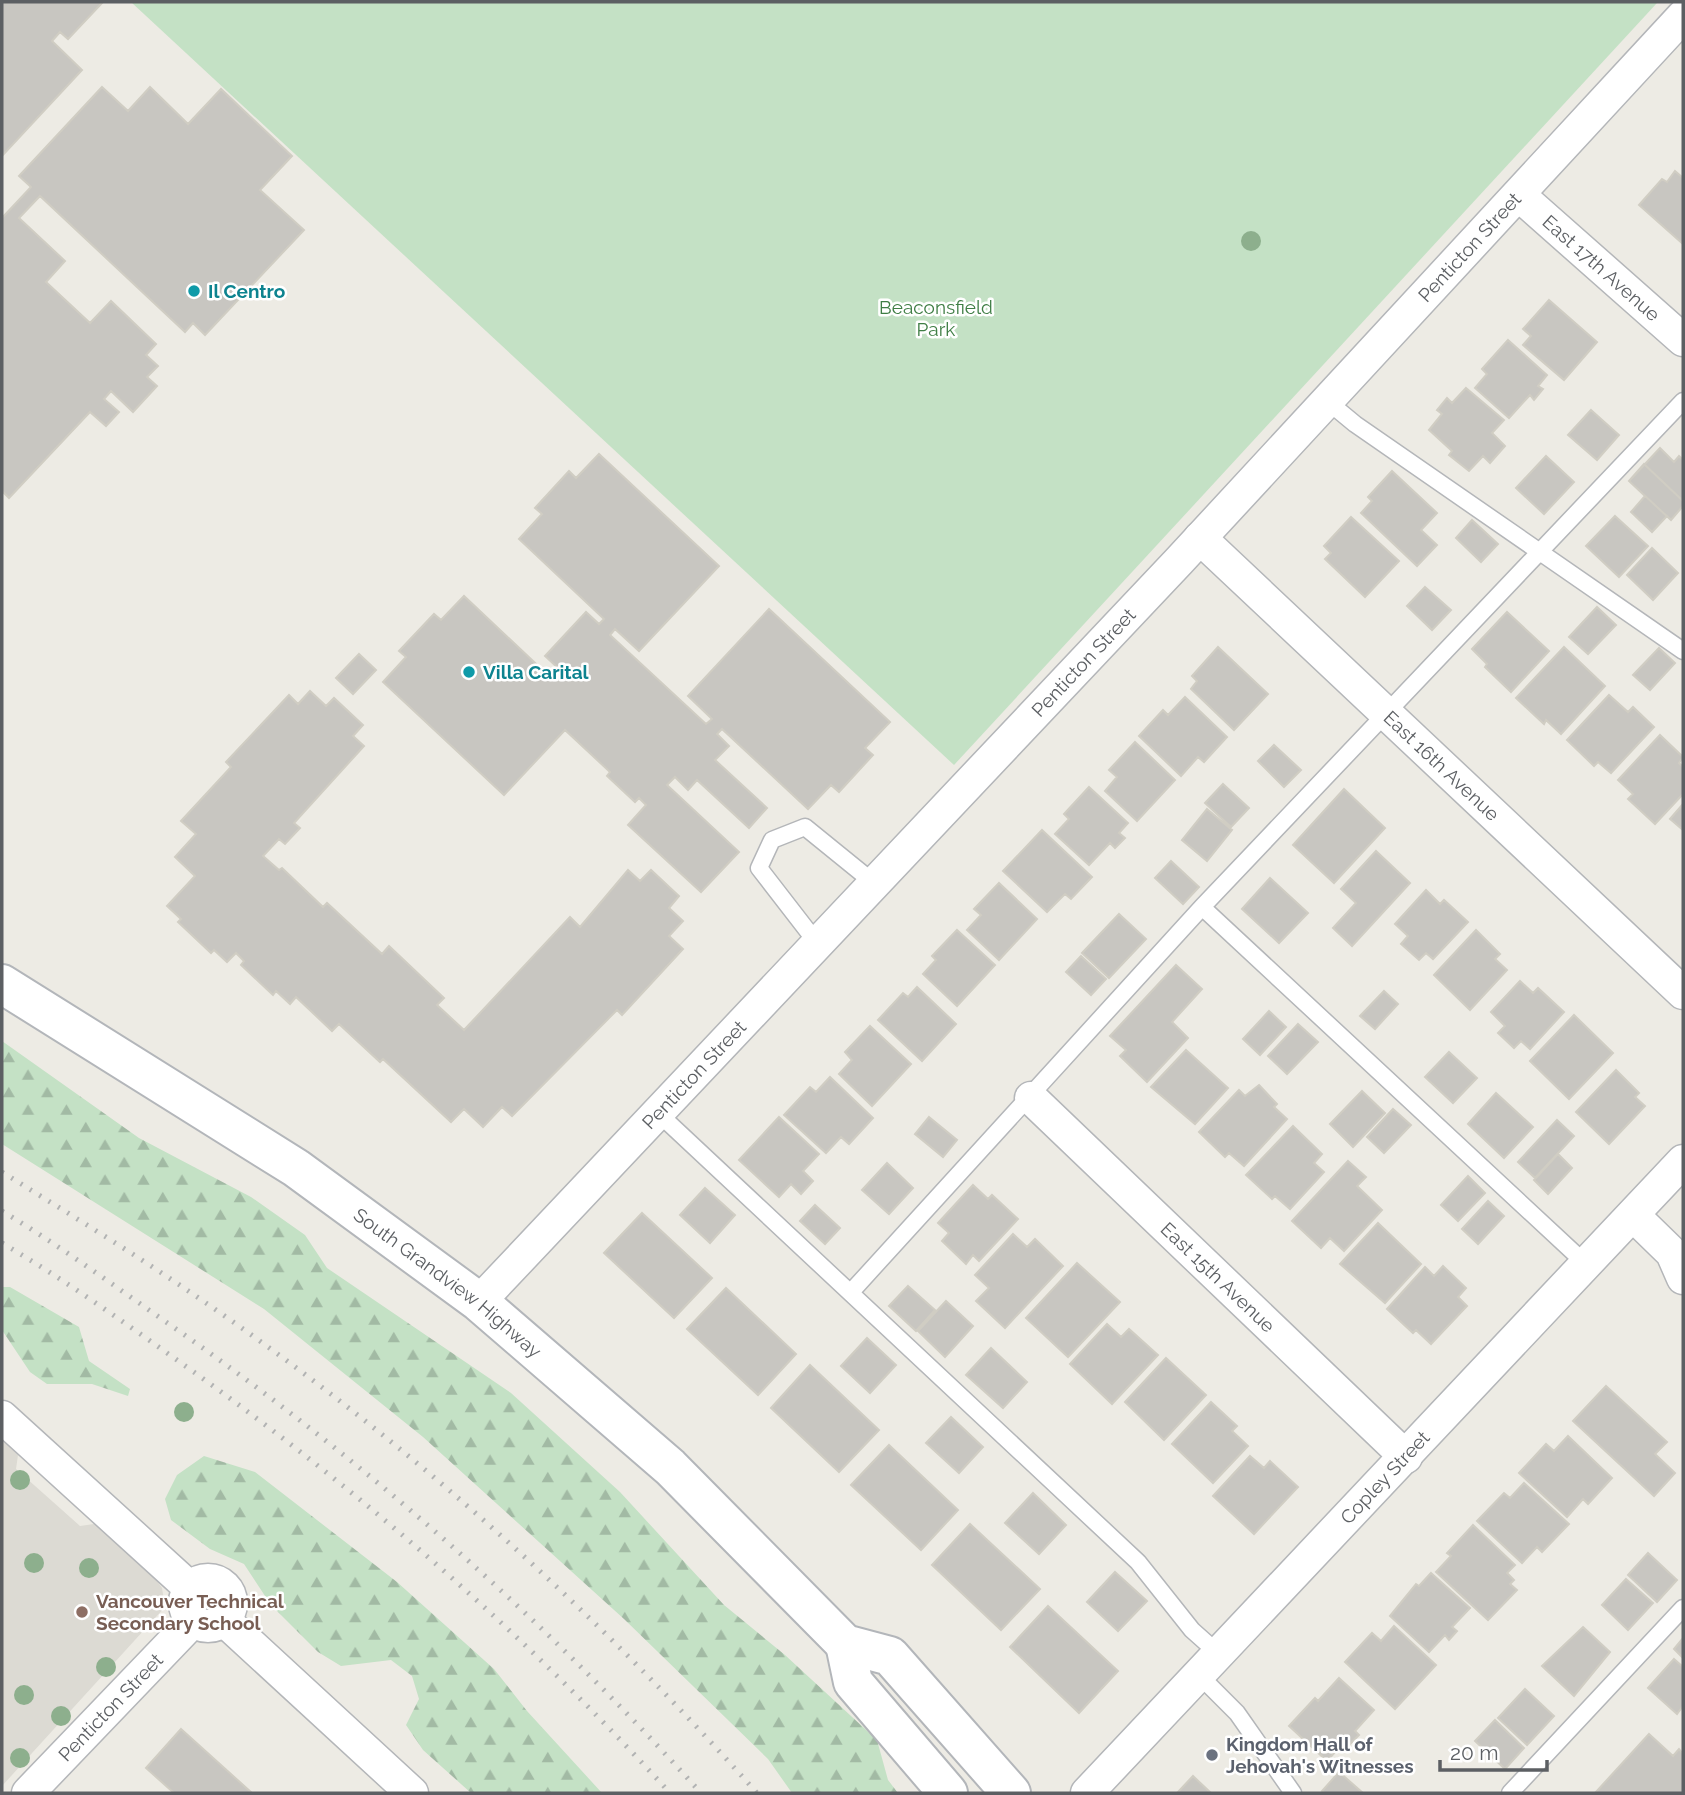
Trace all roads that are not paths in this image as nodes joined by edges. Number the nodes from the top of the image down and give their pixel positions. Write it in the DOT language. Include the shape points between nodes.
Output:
graph roads {
  1 [pos="1683,16"];
  2 [pos="1519,195"];
  3 [pos="1683,340"];
  4 [pos="1326,400"];
  5 [pos="1683,401"];
  6 [pos="1200,538"];
  7 [pos="1541,554"];
  8 [pos="1683,651"];
  9 [pos="1386,713"];
  10 [pos="874,883"];
  11 [pos="1202,907"];
  12 [pos="817,943"];
  13 [pos="2,984"];
  14 [pos="1683,993"];
  15 [pos="1031,1098"];
  16 [pos="657,1112"];
  17 [pos="1683,1161"];
  18 [pos="1633,1215"];
  19 [pos="1586,1264"];
  20 [pos="1683,1278"];
  21 [pos="851,1292"];
  22 [pos="479,1302"];
  23 [pos="2,1417"];
  24 [pos="1406,1457"];
  25 [pos="190,1588"];
  26 [pos="1683,1608"];
  27 [pos="224,1620"];
  28 [pos="193,1622"];
  29 [pos="845,1644"];
  30 [pos="1210,1665"];
  31 [pos="28,1793"];
  32 [pos="412,1793"];
  33 [pos="948,1793"];
  34 [pos="1011,1793"];
  35 [pos="1087,1793"];
  36 [pos="1293,1793"];
  37 [pos="1510,1793"];
  1 -- 2 [label="street, Penticton Street"];
  2 -- 3 [label="street, East 17th Avenue"];
  2 -- 4 [label="street, Penticton Street"];
  4 -- 6 [label="street, Penticton Street"];
  4 -- 7 [label="lane"];
  5 -- 7 [label="lane"];
  6 -- 9 [label="street, East 16th Avenue"];
  6 -- 10 [label="street, Penticton Street"];
  7 -- 8 [label="lane"];
  7 -- 9 [label="lane"];
  9 -- 11 [label="lane"];
  9 -- 14 [label="street, East 16th Avenue"];
  10 -- 12 [label="street, Penticton Street"];
  10 -- 12 [label="lane" via="805,827 772,840 759,868"];
  11 -- 15 [label="lane"];
  11 -- 19 [label="lane"];
  12 -- 16 [label="street, Penticton Street"];
  13 -- 22 [label="main road, South Grandview Highway" via="296,1168"];
  15 -- 21 [label="lane"];
  15 -- 24 [label="street, East 15th Avenue"];
  16 -- 21 [label="lane"];
  16 -- 22 [label="street, Penticton Street"];
  17 -- 18 [label="street, Copley Street"];
  18 -- 19 [label="street, Copley Street"];
  18 -- 20 [label="street" via="1672,1253"];
  19 -- 24 [label="street, Copley Street"];
  21 -- 30 [label="lane" via="1138,1562 1192,1630"];
  22 -- 29 [label="main road, South Grandview Highway" via="670,1467"];
  23 -- 25 [label="street"];
  24 -- 30 [label="street, Copley Street"];
  25 -- 27 [label="street" via="210,1580 223,1586 231,1606"];
  25 -- 28 [label="street" via="185,1609"];
  26 -- 37 [label="lane"];
  27 -- 28 [label="street" via="206,1627"];
  27 -- 32 [label="street"];
  28 -- 31 [label="street, Penticton Street"];
  29 -- 33 [label="main road" via="853,1682"];
  29 -- 34 [label="main road" via="890,1656"];
  30 -- 35 [label="street, Copley Street"];
  30 -- 36 [label="lane"];
}
